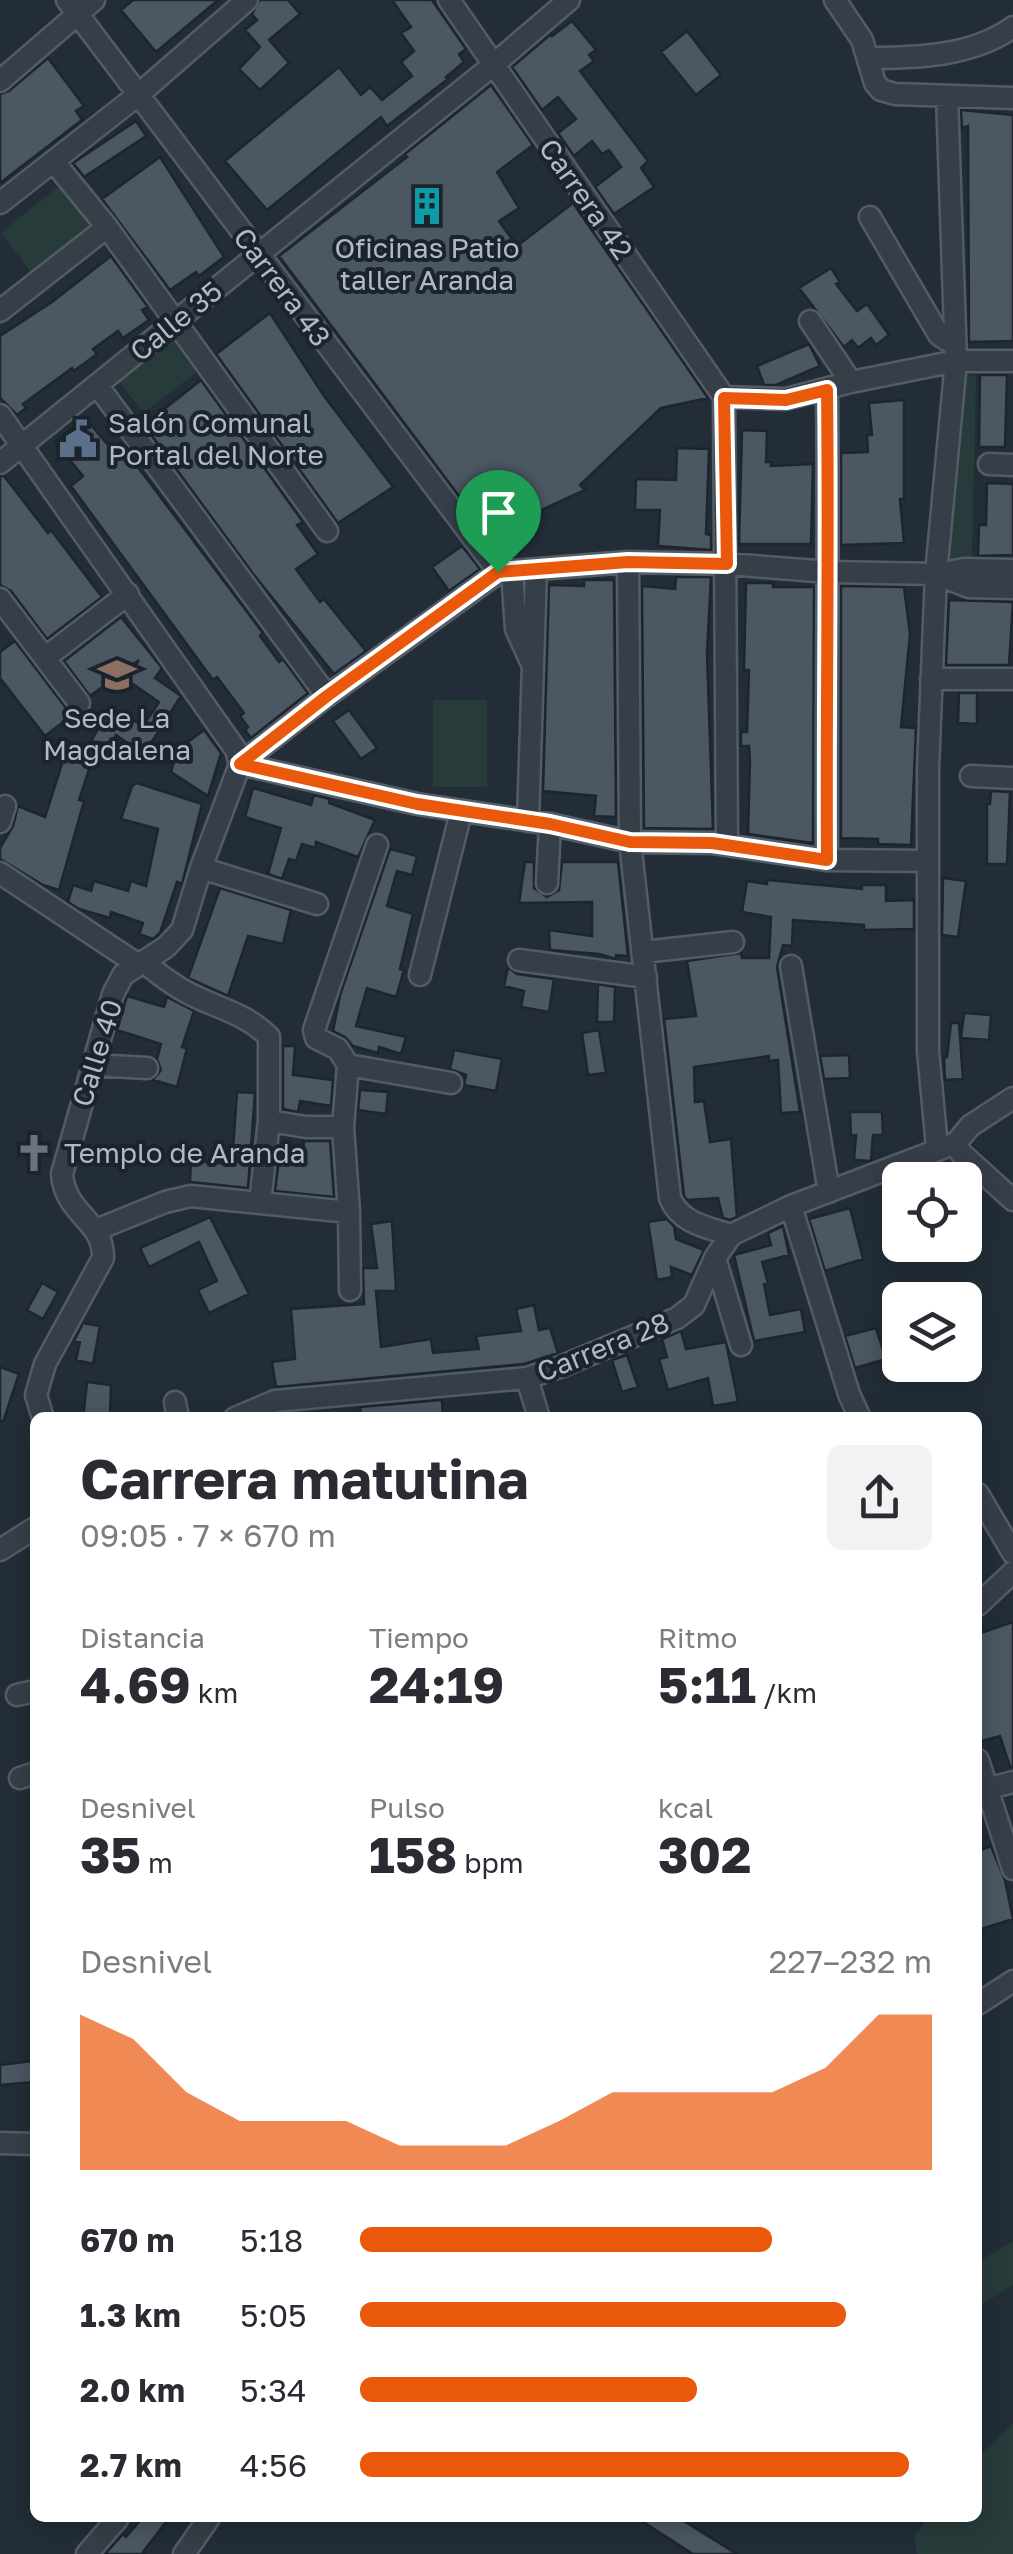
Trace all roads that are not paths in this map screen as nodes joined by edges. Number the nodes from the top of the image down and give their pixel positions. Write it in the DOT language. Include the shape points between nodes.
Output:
graph roads {
  1 [pos="247,0"];
  2 [pos="449,0"];
  3 [pos="569,0"];
  4 [pos="834,0"];
  5 [pos="80,5"];
  6 [pos="1013,27"];
  7 [pos="870,58"];
  8 [pos="492,66"];
  9 [pos="0,81"];
  10 [pos="138,95"];
  11 [pos="947,96"];
  12 [pos="1013,98"];
  13 [pos="54,162"];
  14 [pos="0,203"];
  15 [pos="870,217"];
  16 [pos="107,227"];
  17 [pos="258,254"];
  18 [pos="0,310"];
  19 [pos="810,321"];
  20 [pos="176,322"];
  21 [pos="955,353"];
  22 [pos="1013,361"];
  23 [pos="852,382"];
  24 [pos="97,385"];
  25 [pos="827,390"];
  26 [pos="724,398"];
  27 [pos="0,415"];
  28 [pos="22,445"];
  29 [pos="0,463"];
  30 [pos="989,464"];
  31 [pos="1013,465"];
  32 [pos="327,531"];
  33 [pos="628,562"];
  34 [pos="727,564"];
  35 [pos="536,570"];
  36 [pos="1013,570"];
  37 [pos="505,572"];
  38 [pos="830,572"];
  39 [pos="936,574"];
  40 [pos="1013,588"];
  41 [pos="128,594"];
  42 [pos="1,602"];
  43 [pos="45,658"];
  44 [pos="533,665"];
  45 [pos="1013,678"];
  46 [pos="931,680"];
  47 [pos="327,696"];
  48 [pos="80,703"];
  49 [pos="240,764"];
  50 [pos="971,776"];
  51 [pos="1013,778"];
  52 [pos="461,812"];
  53 [pos="528,820"];
  54 [pos="550,824"];
  55 [pos="630,842"];
  56 [pos="377,845"];
  57 [pos="728,845"];
  58 [pos="827,860"];
  59 [pos="928,860"];
  60 [pos="200,868"];
  61 [pos="0,872"];
  62 [pos="547,883"];
  63 [pos="317,904"];
  64 [pos="733,942"];
  65 [pos="642,952"];
  66 [pos="519,960"];
  67 [pos="140,962"];
  68 [pos="790,966"];
  69 [pos="420,975"];
  70 [pos="646,977"];
  71 [pos="93,1064"];
  72 [pos="348,1065"];
  73 [pos="147,1068"];
  74 [pos="451,1083"];
  75 [pos="1013,1098"];
  76 [pos="269,1121"];
  77 [pos="343,1128"];
  78 [pos="947,1145"];
  79 [pos="829,1192"];
  80 [pos="1013,1200"];
  81 [pos="260,1203"];
  82 [pos="791,1206"];
  83 [pos="349,1212"];
  84 [pos="96,1230"];
  85 [pos="731,1235"];
  86 [pos="716,1258"];
  87 [pos="350,1290"];
  88 [pos="741,1344"];
  89 [pos="527,1378"];
  90 [pos="40,1412"];
  91 [pos="249,1412"];
  92 [pos="537,1412"];
  93 [pos="858,1412"];
  94 [pos="982,1501"];
  95 [pos="30,1531"];
  96 [pos="0,1550"];
  97 [pos="1013,1553"];
  98 [pos="1013,1562"];
  99 [pos="1013,1572"];
  100 [pos="982,1590"];
  101 [pos="982,1602"];
  102 [pos="982,1774"];
  103 [pos="1013,1782"];
  104 [pos="986,1789"];
  105 [pos="1013,1868"];
  106 [pos="1013,1981"];
  107 [pos="982,2001"];
  108 [pos="0,2143"];
  109 [pos="30,2144"];
  110 [pos="115,2522"];
  111 [pos="206,2522"];
  112 [pos="87,2554"];
  113 [pos="184,2554"];
  1 -- 10 [label="street"];
  2 -- 8 [label="street, Carrera 42"];
  3 -- 8 [label="street, Calle 35"];
  4 -- 7 [label="street"];
  5 -- 9 [label="street"];
  5 -- 10 [label="street, Carrera 43"];
  6 -- 7 [label="street" via="959,50"];
  7 -- 11 [label="street" via="881,90"];
  8 -- 17 [label="street, Calle 35"];
  8 -- 26 [label="street, Carrera 42"];
  10 -- 13 [label="street"];
  10 -- 17 [label="street, Carrera 43"];
  11 -- 12 [label="street"];
  11 -- 21 [label="street"];
  13 -- 14 [label="street"];
  13 -- 16 [label="street"];
  15 -- 21 [label="street"];
  16 -- 18 [label="street"];
  16 -- 20 [label="street"];
  17 -- 20 [label="street, Calle 35"];
  17 -- 37 [label="street, Carrera 43"];
  19 -- 23 [label="street"];
  20 -- 24 [label="street, Calle 35"];
  20 -- 32 [label="street"];
  21 -- 22 [label="street"];
  21 -- 23 [label="street"];
  21 -- 39 [label="street"];
  23 -- 25 [label="street"];
  24 -- 28 [label="street, Calle 35"];
  24 -- 47 [label="street"];
  25 -- 26 [label="street" via="786,400"];
  25 -- 38 [label="street"];
  26 -- 34 [label="street"];
  27 -- 28 [label="street"];
  28 -- 29 [label="street, Calle 35"];
  28 -- 41 [label="street"];
  30 -- 31 [label="street"];
  33 -- 34 [label="street"];
  33 -- 35 [label="street"];
  33 -- 55 [label="street"];
  34 -- 38 [label="street"];
  34 -- 57 [label="street"];
  35 -- 37 [label="street"];
  35 -- 44 [label="street"];
  36 -- 39 [label="street"];
  37 -- 44 [label="street" via="516,629"];
  37 -- 47 [label="street"];
  38 -- 39 [label="street"];
  38 -- 58 [label="street"];
  39 -- 40 [label="street" via="968,587"];
  39 -- 46 [label="street"];
  41 -- 43 [label="street"];
  41 -- 49 [label="street"];
  42 -- 43 [label="street"];
  43 -- 48 [label="street"];
  44 -- 53 [label="street"];
  45 -- 46 [label="street"];
  46 -- 59 [label="street"];
  47 -- 49 [label="street"];
  49 -- 52 [label="street"];
  49 -- 60 [label="street, Calle 40"];
  50 -- 51 [label="street"];
  52 -- 53 [label="street"];
  52 -- 69 [label="street"];
  53 -- 54 [label="street"];
  54 -- 55 [label="street"];
  54 -- 62 [label="street"];
  55 -- 57 [label="street"];
  55 -- 65 [label="street"];
  56 -- 72 [label="street" via="314,1030"];
  57 -- 58 [label="street"];
  58 -- 59 [label="street"];
  59 -- 78 [label="street" via="928,1052"];
  60 -- 63 [label="street"];
  60 -- 67 [label="street, Calle 40" via="182,930"];
  61 -- 67 [label="street"];
  64 -- 65 [label="street"];
  65 -- 70 [label="street"];
  66 -- 70 [label="street"];
  67 -- 71 [label="street, Calle 40" via="113,994"];
  67 -- 76 [label="street" via="268,1038"];
  68 -- 79 [label="street"];
  70 -- 85 [label="street" via="670,1198 685,1219"];
  71 -- 73 [label="street"];
  71 -- 84 [label="street, Calle 40" via="62,1174 71,1204"];
  72 -- 74 [label="street"];
  72 -- 77 [label="street"];
  75 -- 78 [label="street"];
  76 -- 77 [label="street"];
  76 -- 81 [label="street"];
  77 -- 83 [label="street"];
  78 -- 79 [label="street"];
  78 -- 80 [label="street"];
  79 -- 82 [label="street"];
  81 -- 83 [label="street"];
  81 -- 84 [label="street" via="190,1196"];
  82 -- 85 [label="street"];
  82 -- 93 [label="street"];
  83 -- 87 [label="street"];
  84 -- 90 [label="street" via="103,1258 45,1364 36,1395"];
  85 -- 86 [label="street, Carrera 28"];
  86 -- 88 [label="street"];
  86 -- 89 [label="street, Carrera 28" via="694,1305 678,1318"];
  89 -- 91 [label="street, Carrera 28" via="275,1401"];
  89 -- 92 [label="street"];
  94 -- 97 [label="street"];
  95 -- 96 [label="street"];
  98 -- 100 [label="street"];
  99 -- 101 [label="street"];
  102 -- 104 [label="street"];
  103 -- 104 [label="street"];
  104 -- 105 [label="street"];
  106 -- 107 [label="street"];
  108 -- 109 [label="street"];
  110 -- 112 [label="street"];
  111 -- 113 [label="street"];
}
